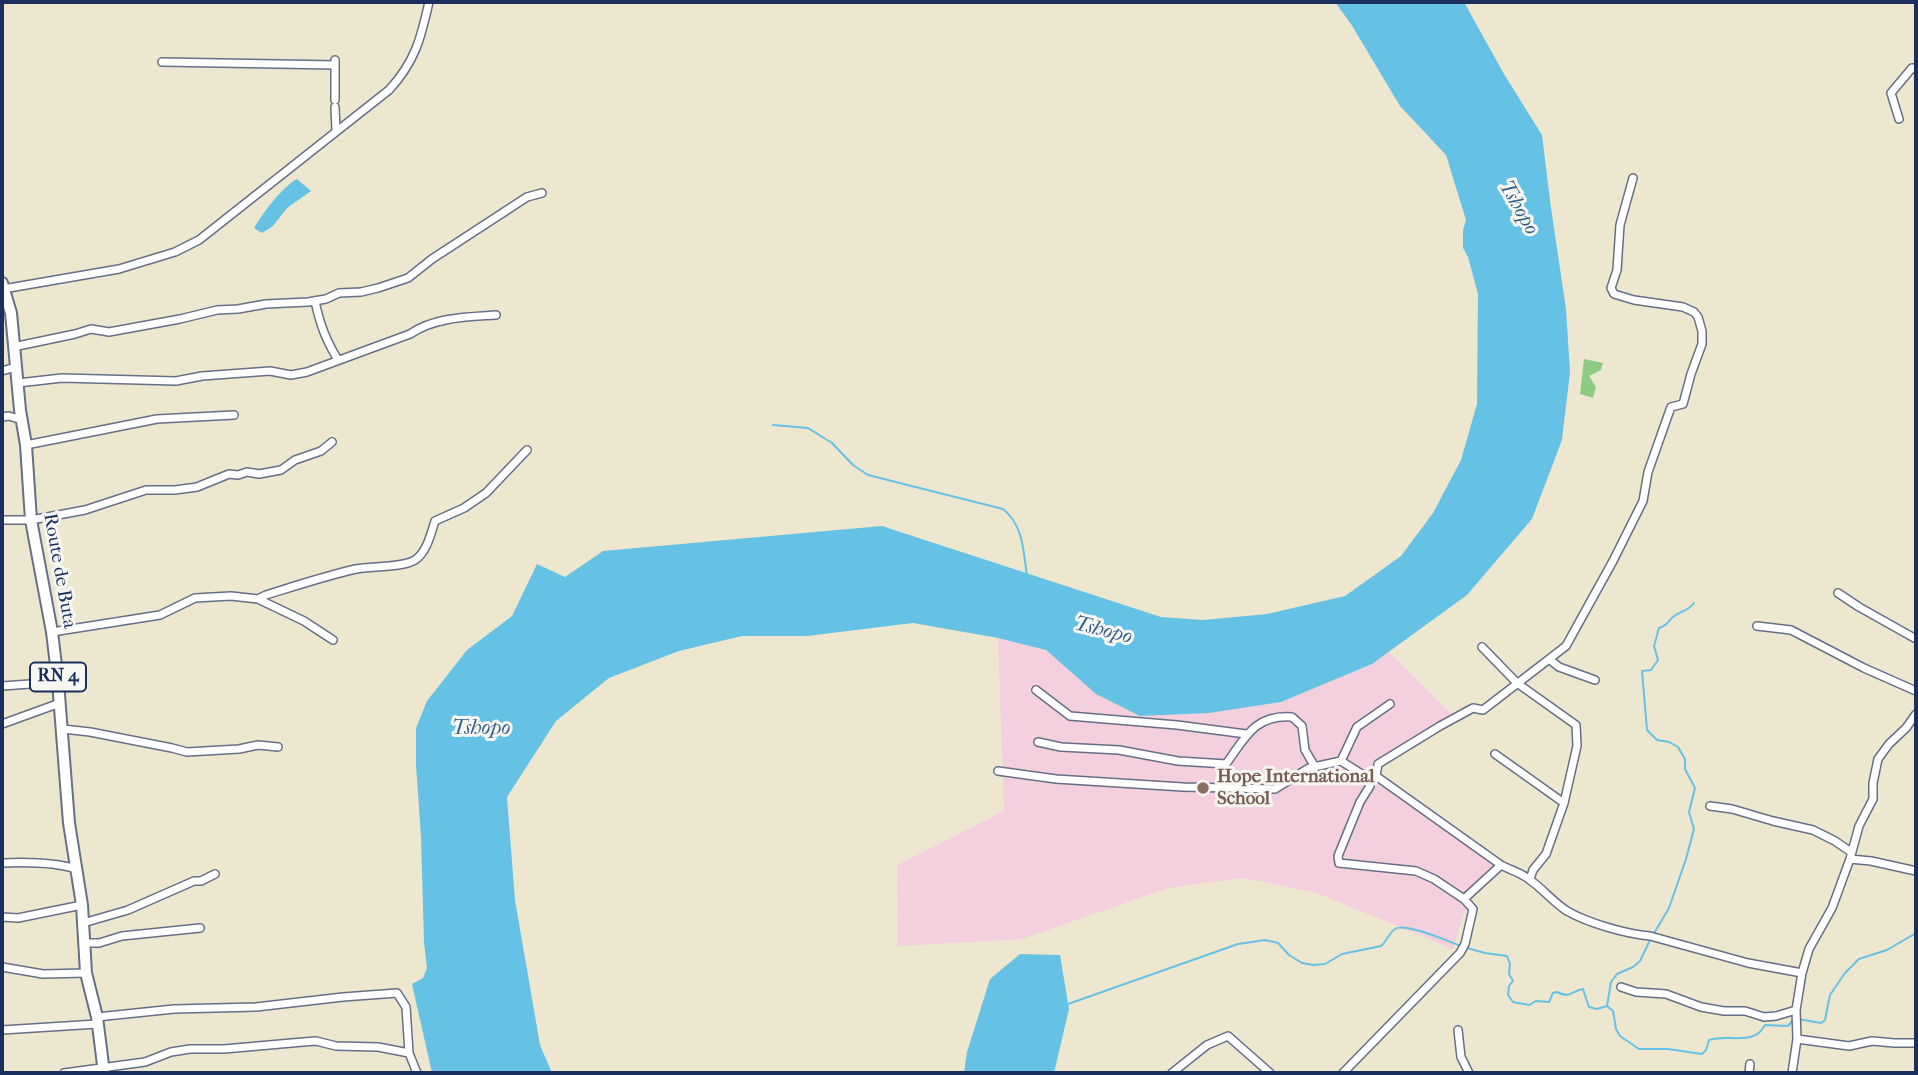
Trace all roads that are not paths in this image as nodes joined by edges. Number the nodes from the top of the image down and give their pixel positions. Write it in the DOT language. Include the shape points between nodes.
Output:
graph roads {
  1 [pos="429,2"];
  2 [pos="162,62"];
  3 [pos="1916,68"];
  4 [pos="1899,120"];
  5 [pos="336,131"];
  6 [pos="1633,178"];
  7 [pos="542,193"];
  8 [pos="3,286"];
  9 [pos="315,301"];
  10 [pos="496,315"];
  11 [pos="7,332"];
  12 [pos="13,346"];
  13 [pos="338,360"];
  14 [pos="16,367"];
  15 [pos="2,370"];
  16 [pos="18,383"];
  17 [pos="234,415"];
  18 [pos="13,416"];
  19 [pos="332,442"];
  20 [pos="26,445"];
  21 [pos="527,450"];
  22 [pos="2,520"];
  23 [pos="31,520"];
  24 [pos="1838,593"];
  25 [pos="258,599"];
  26 [pos="1757,626"];
  27 [pos="52,632"];
  28 [pos="1916,639"];
  29 [pos="333,640"];
  30 [pos="1482,647"];
  31 [pos="1549,659"];
  32 [pos="1595,680"];
  33 [pos="58,682"];
  34 [pos="1517,683"];
  35 [pos="2,686"];
  36 [pos="1036,690"];
  37 [pos="1916,691"];
  38 [pos="60,703"];
  39 [pos="1390,704"];
  40 [pos="1916,714"];
  41 [pos="2,724"];
  42 [pos="62,729"];
  43 [pos="1246,734"];
  44 [pos="1038,742"];
  45 [pos="278,747"];
  46 [pos="1494,754"];
  47 [pos="1341,761"];
  48 [pos="1315,767"];
  49 [pos="998,771"];
  50 [pos="1564,803"];
  51 [pos="1710,806"];
  52 [pos="1850,855"];
  53 [pos="2,863"];
  54 [pos="1501,865"];
  55 [pos="76,869"];
  56 [pos="1916,871"];
  57 [pos="215,874"];
  58 [pos="1530,879"];
  59 [pos="1464,899"];
  60 [pos="82,905"];
  61 [pos="2,917"];
  62 [pos="83,923"];
  63 [pos="200,928"];
  64 [pos="85,943"];
  65 [pos="2,967"];
  66 [pos="86,973"];
  67 [pos="1802,973"];
  68 [pos="1621,987"];
  69 [pos="1796,1016"];
  70 [pos="97,1020"];
  71 [pos="2,1030"];
  72 [pos="1458,1030"];
  73 [pos="1797,1040"];
  74 [pos="1916,1042"];
  75 [pos="410,1053"];
  76 [pos="1750,1064"];
  77 [pos="103,1071"];
  78 [pos="64,1073"];
  79 [pos="417,1073"];
  80 [pos="1172,1073"];
  81 [pos="1270,1073"];
  82 [pos="1343,1073"];
  83 [pos="1469,1073"];
  84 [pos="1749,1073"];
  85 [pos="1792,1073"];
  1 -- 5 [label="street" via="418,46 402,75"];
  2 -- 5 [label="street" via="335,63"];
  3 -- 4 [label="street" via="1891,93"];
  5 -- 8 [label="street" via="199,240 175,252 118,269"];
  6 -- 31 [label="street" via="1620,225 1611,288 1627,298 1694,312 1702,344 1683,404 1671,407 1633,522 1566,646"];
  7 -- 9 [label="street" via="527,197 408,278"];
  8 -- 11 [label="highway, Route de Buta / RN 4" via="11,313"];
  9 -- 12 [label="street" via="217,310"];
  9 -- 13 [label="street" via="325,339"];
  10 -- 13 [label="street" via="432,323"];
  11 -- 12 [label="highway, Route de Buta / RN 4"];
  12 -- 14 [label="highway, Route de Buta / RN 4"];
  13 -- 16 [label="street" via="291,374 271,371 176,380 62,378"];
  14 -- 15 [label="street"];
  14 -- 16 [label="highway, Route de Buta / RN 4"];
  16 -- 18 [label="highway, Route de Buta / RN 4"];
  17 -- 20 [label="street" via="157,419"];
  18 -- 20 [label="highway, Route de Buta / RN 4"];
  19 -- 23 [label="street" via="281,470 229,474 186,489 146,490 85,510"];
  20 -- 23 [label="highway, Route de Buta / RN 4"];
  21 -- 25 [label="street" via="486,492 435,521 426,546 415,559 359,568"];
  22 -- 23 [label="street"];
  23 -- 27 [label="highway, Route de Buta / RN 4"];
  24 -- 28 [label="street"];
  25 -- 27 [label="street" via="195,598 160,615"];
  25 -- 29 [label="street"];
  26 -- 37 [label="street" via="1791,630"];
  27 -- 33 [label="highway, Route de Buta / RN 4"];
  30 -- 34 [label="street"];
  31 -- 32 [label="street"];
  31 -- 34 [label="street"];
  33 -- 35 [label="street"];
  33 -- 38 [label="highway, Route de Buta / RN 4"];
  34 -- 50 [label="street" via="1576,725 1577,746"];
  34 -- 54 [label="street" via="1483,710 1473,708 1440,726 1378,764 1375,771"];
  36 -- 43 [label="street" via="1070,716"];
  38 -- 41 [label="street"];
  38 -- 42 [label="highway, Route de Buta / RN 4"];
  39 -- 47 [label="street" via="1357,727"];
  40 -- 52 [label="street" via="1878,760 1873,799"];
  42 -- 45 [label="street" via="187,752"];
  42 -- 55 [label="highway, Route de Buta / RN 4"];
  43 -- 44 [label="street" via="1226,764"];
  43 -- 48 [label="street" via="1276,716 1292,717 1302,726 1305,750"];
  46 -- 50 [label="street"];
  47 -- 48 [label="street"];
  47 -- 59 [label="street" via="1368,778 1370,786 1351,823 1339,863 1416,871"];
  48 -- 49 [label="street" via="1275,789 1056,779"];
  50 -- 58 [label="street" via="1546,854"];
  51 -- 52 [label="street" via="1813,830"];
  52 -- 56 [label="street"];
  52 -- 67 [label="street"];
  53 -- 55 [label="street" via="61,864"];
  54 -- 58 [label="street"];
  54 -- 59 [label="street"];
  55 -- 60 [label="highway, Route de Buta / RN 4"];
  57 -- 62 [label="street"];
  58 -- 67 [label="street" via="1552,901 1584,918 1748,963"];
  59 -- 82 [label="street" via="1473,909 1463,947"];
  60 -- 61 [label="street"];
  60 -- 62 [label="highway, Route de Buta / RN 4"];
  62 -- 64 [label="highway, Route de Buta / RN 4"];
  63 -- 64 [label="street"];
  64 -- 66 [label="highway, Route de Buta / RN 4"];
  65 -- 66 [label="street" via="43,974"];
  66 -- 70 [label="highway, Route de Buta / RN 4"];
  67 -- 69 [label="street"];
  68 -- 69 [label="street" via="1724,1011"];
  69 -- 73 [label="street"];
  70 -- 71 [label="street"];
  70 -- 75 [label="street" via="174,1009 256,1007 397,993 406,1007"];
  70 -- 77 [label="highway, Route de Buta / RN 4"];
  72 -- 83 [label="street" via="1461,1057"];
  73 -- 74 [label="street" via="1849,1046 1872,1041"];
  73 -- 85 [label="street"];
  75 -- 77 [label="street" via="316,1041 190,1049 145,1062 108,1066"];
  75 -- 79 [label="street"];
  76 -- 84 [label="street"];
  77 -- 78 [label="street"];
  80 -- 81 [label="street" via="1207,1045 1228,1036"];
}
